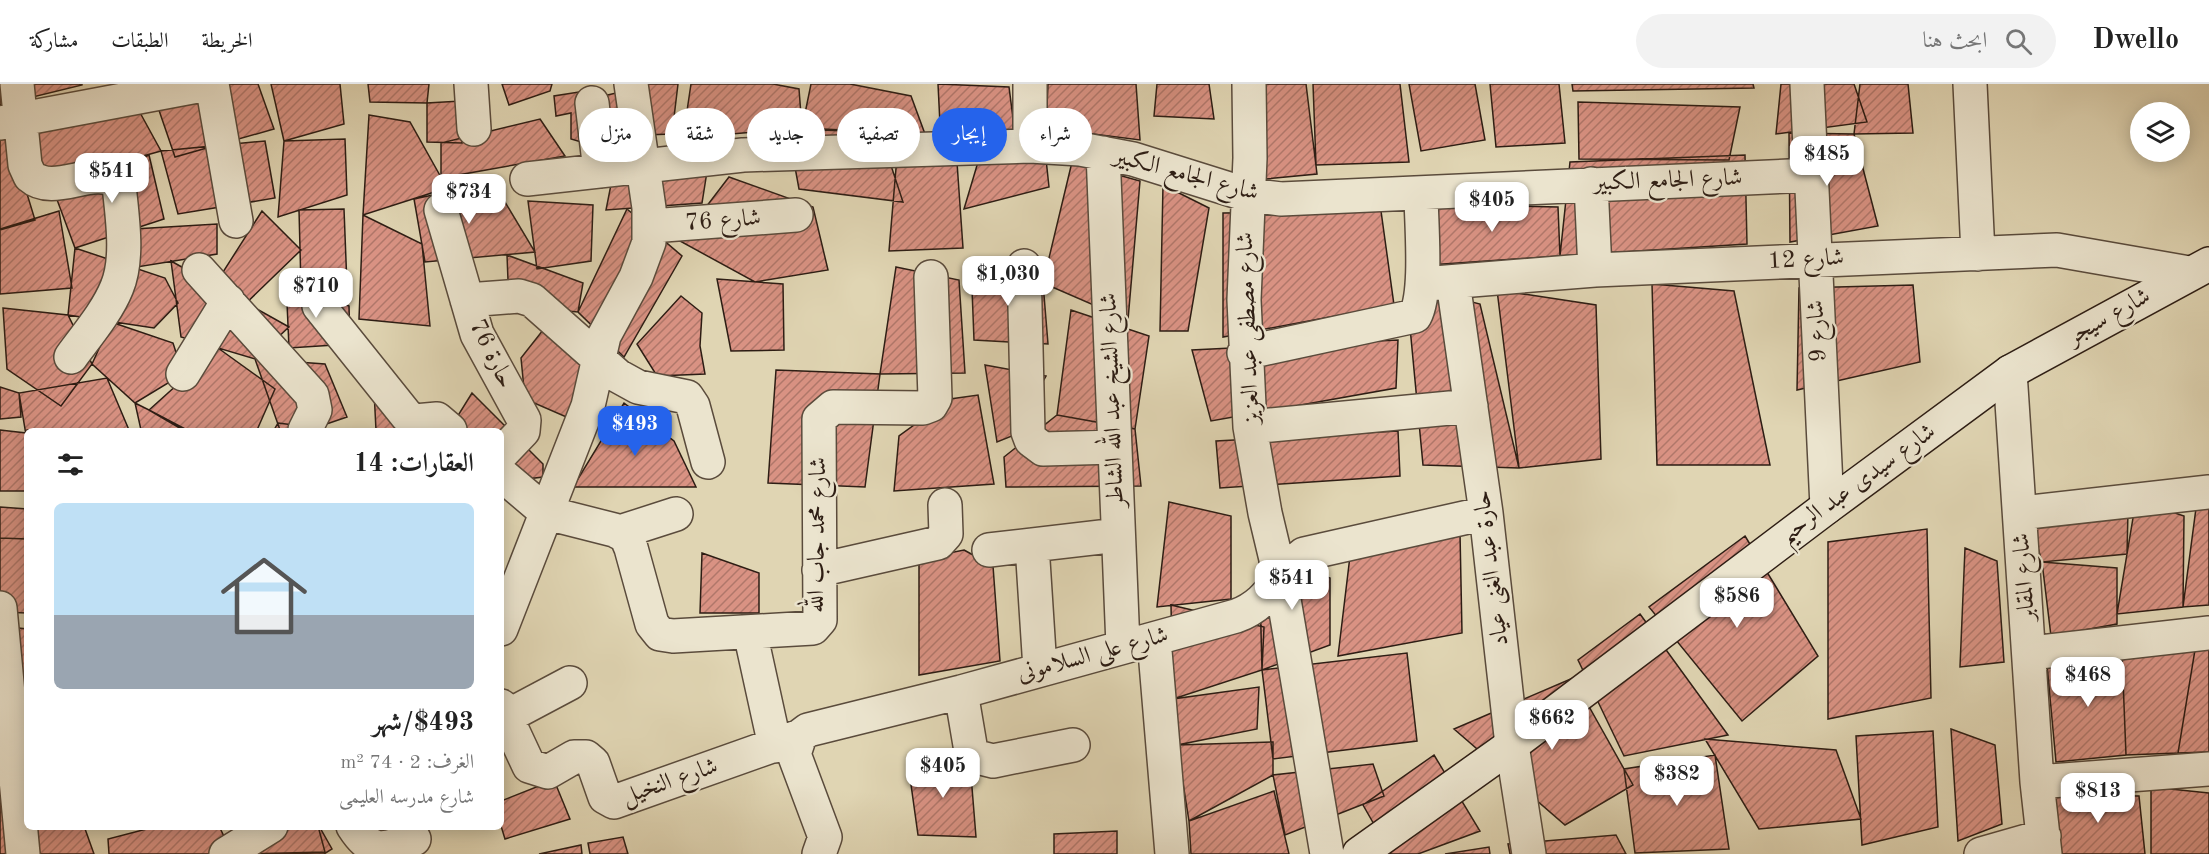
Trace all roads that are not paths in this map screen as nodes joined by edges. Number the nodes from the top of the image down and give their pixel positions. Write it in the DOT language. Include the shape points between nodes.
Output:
graph roads {
  1 [pos="17,84"];
  2 [pos="208,84"];
  3 [pos="212,84"];
  4 [pos="471,84"];
  5 [pos="631,84"];
  6 [pos="1029,84"];
  7 [pos="1250,84"];
  8 [pos="1807,84"];
  9 [pos="1970,84"];
  10 [pos="124,92"];
  11 [pos="592,103"];
  12 [pos="1029,108"];
  13 [pos="10,121"];
  14 [pos="474,129"];
  15 [pos="1019,146"];
  16 [pos="1092,152"];
  17 [pos="1103,153"];
  18 [pos="644,167"];
  19 [pos="600,171"];
  20 [pos="1811,175"];
  21 [pos="526,179"];
  22 [pos="1591,184"];
  23 [pos="1421,193"];
  24 [pos="1248,195"];
  25 [pos="441,210"];
  26 [pos="796,215"];
  27 [pos="236,221"];
  28 [pos="651,226"];
  29 [pos="1978,254"];
  30 [pos="1815,260"];
  31 [pos="1024,266"];
  32 [pos="2199,268"];
  33 [pos="199,270"];
  34 [pos="1595,270"];
  35 [pos="932,277"];
  36 [pos="1437,283"];
  37 [pos="467,300"];
  38 [pos="228,301"];
  39 [pos="319,306"];
  40 [pos="1244,353"];
  41 [pos="71,357"];
  42 [pos="599,360"];
  43 [pos="2010,372"];
  44 [pos="183,374"];
  45 [pos="1471,406"];
  46 [pos="1250,427"];
  47 [pos="306,428"];
  48 [pos="447,428"];
  49 [pos="1115,447"];
  50 [pos="504,451"];
  51 [pos="708,462"];
  52 [pos="504,477"];
  53 [pos="2209,492"];
  54 [pos="945,505"];
  55 [pos="1827,507"];
  56 [pos="547,513"];
  57 [pos="1486,513"];
  58 [pos="2020,513"];
  59 [pos="676,514"];
  60 [pos="620,532"];
  61 [pos="1118,536"];
  62 [pos="1032,545"];
  63 [pos="988,549"];
  64 [pos="819,570"];
  65 [pos="1280,576"];
  66 [pos="0,608"];
  67 [pos="504,621"];
  68 [pos="750,632"];
  69 [pos="2209,633"];
  70 [pos="1138,643"];
  71 [pos="2030,653"];
  72 [pos="1040,669"];
  73 [pos="570,683"];
  74 [pos="962,692"];
  75 [pos="504,711"];
  76 [pos="504,713"];
  77 [pos="788,741"];
  78 [pos="1073,745"];
  79 [pos="1512,745"];
  80 [pos="2209,770"];
  81 [pos="2037,782"];
  82 [pos="265,830"];
  83 [pos="355,830"];
  84 [pos="414,839"];
  85 [pos="2044,845"];
  86 [pos="1365,852"];
  87 [pos="23,854"];
  88 [pos="226,854"];
  89 [pos="819,854"];
  90 [pos="1172,854"];
  91 [pos="1327,854"];
  92 [pos="1529,854"];
  93 [pos="1981,854"];
  1 -- 13 [label="street"];
  2 -- 10 [label="street"];
  3 -- 27 [label="street"];
  4 -- 14 [label="street"];
  5 -- 18 [label="street"];
  6 -- 12 [label="street"];
  7 -- 24 [label="street, شارع مصطفى عبد العزيز"];
  8 -- 20 [label="street, شارع 9"];
  9 -- 29 [label="street"];
  10 -- 13 [label="street"];
  11 -- 19 [label="street"];
  13 -- 41 [label="street" via="34,180 46,183 105,177 119,185 122,273 111,299"];
  15 -- 18 [label="street, شارع الجامع الكبير" via="743,155"];
  16 -- 17 [label="street, شارع الجامع الكبير"];
  17 -- 24 [label="street, شارع الجامع الكبير"];
  17 -- 49 [label="street, شارع الشيخ عبد الله الشاطر"];
  18 -- 19 [label="street, شارع الجامع الكبير"];
  18 -- 28 [label="street"];
  19 -- 21 [label="street, شارع الجامع الكبير"];
  20 -- 22 [label="street, شارع الجامع الكبير"];
  20 -- 30 [label="street, شارع 9"];
  22 -- 23 [label="street, شارع الجامع الكبير"];
  22 -- 34 [label="street"];
  23 -- 24 [label="street, شارع الجامع الكبير" via="1281,199"];
  23 -- 36 [label="street"];
  24 -- 40 [label="street, شارع مصطفى عبد العزيز"];
  25 -- 37 [label="street, حارة 76"];
  26 -- 28 [label="street, شارع 76"];
  28 -- 42 [label="street" via="644,259 610,322"];
  29 -- 30 [label="street, شارع 12"];
  29 -- 32 [label="street, شارع 12" via="2057,250"];
  30 -- 34 [label="street, شارع 12"];
  30 -- 55 [label="street, شارع 9"];
  31 -- 49 [label="street" via="1031,440 1043,449"];
  32 -- 43 [label="street, شارع سيجر"];
  33 -- 38 [label="street"];
  34 -- 36 [label="street, شارع 12"];
  35 -- 64 [label="street, شارع محمد جاب الله" via="935,398 931,405 833,407 819,419"];
  36 -- 40 [label="street" via="1408,319"];
  36 -- 45 [label="street, حارة عبد الغنى عياد"];
  37 -- 42 [label="street" via="519,296 532,300"];
  37 -- 50 [label="street, حارة 76" via="477,334 524,420 523,431"];
  38 -- 44 [label="street"];
  38 -- 47 [label="street" via="312,395 315,410"];
  39 -- 48 [label="street" via="407,416 415,421 436,419"];
  40 -- 46 [label="street, شارع مصطفى عبد العزيز"];
  42 -- 51 [label="street" via="638,387 687,396"];
  42 -- 56 [label="street" via="588,406"];
  43 -- 55 [label="street, شارع سيدى عبد الرحيم"];
  43 -- 58 [label="street, شارع المقابر"];
  45 -- 46 [label="street"];
  45 -- 57 [label="street, حارة عبد الغنى عياد"];
  46 -- 65 [label="street, شارع مصطفى عبد العزيز"];
  49 -- 61 [label="street, شارع الشيخ عبد الله الشاطر"];
  52 -- 56 [label="street"];
  53 -- 58 [label="street"];
  54 -- 64 [label="street" via="946,534 938,543"];
  55 -- 79 [label="street, شارع سيدى عبد الرحيم"];
  56 -- 60 [label="street"];
  56 -- 67 [label="street"];
  57 -- 65 [label="street, شارع على السلامونى" via="1319,548 1304,554"];
  57 -- 79 [label="street, حارة عبد الغنى عياد"];
  58 -- 71 [label="street, شارع المقابر"];
  59 -- 60 [label="street"];
  60 -- 68 [label="street, شارع محمد جاب الله" via="629,542 652,624 660,634"];
  61 -- 62 [label="street"];
  61 -- 70 [label="street, شارع الشيخ عبد الله الشاطر"];
  62 -- 63 [label="street"];
  62 -- 72 [label="street"];
  64 -- 68 [label="street, شارع محمد جاب الله" via="820,620 813,628"];
  65 -- 70 [label="street, شارع على السلامونى" via="1274,590 1251,611"];
  65 -- 91 [label="street, شارع مصطفى عبد العزيز"];
  66 -- 87 [label="street"];
  68 -- 77 [label="street"];
  69 -- 71 [label="street"];
  70 -- 72 [label="street, شارع على السلامونى"];
  70 -- 90 [label="street, شارع الشيخ عبد الله الشاطر"];
  71 -- 81 [label="street, شارع المقابر"];
  72 -- 74 [label="street, شارع على السلامونى"];
  73 -- 75 [label="street"];
  74 -- 77 [label="street, شارع على السلامونى" via="817,727"];
  74 -- 78 [label="street" via="971,751 977,757 993,761"];
  76 -- 77 [label="street, شارع النخيل" via="529,766 548,772 574,757 586,757 593,763 605,797 614,802"];
  77 -- 89 [label="street" via="824,831 825,844"];
  79 -- 86 [label="street, شارع سيدى عبد الرحيم"];
  79 -- 92 [label="street, حارة عبد الغنى عياد"];
  80 -- 81 [label="street"];
  81 -- 85 [label="street, شارع المقابر"];
  82 -- 88 [label="street"];
  83 -- 84 [label="street" via="370,851 381,852"];
  85 -- 93 [label="street"];
}
